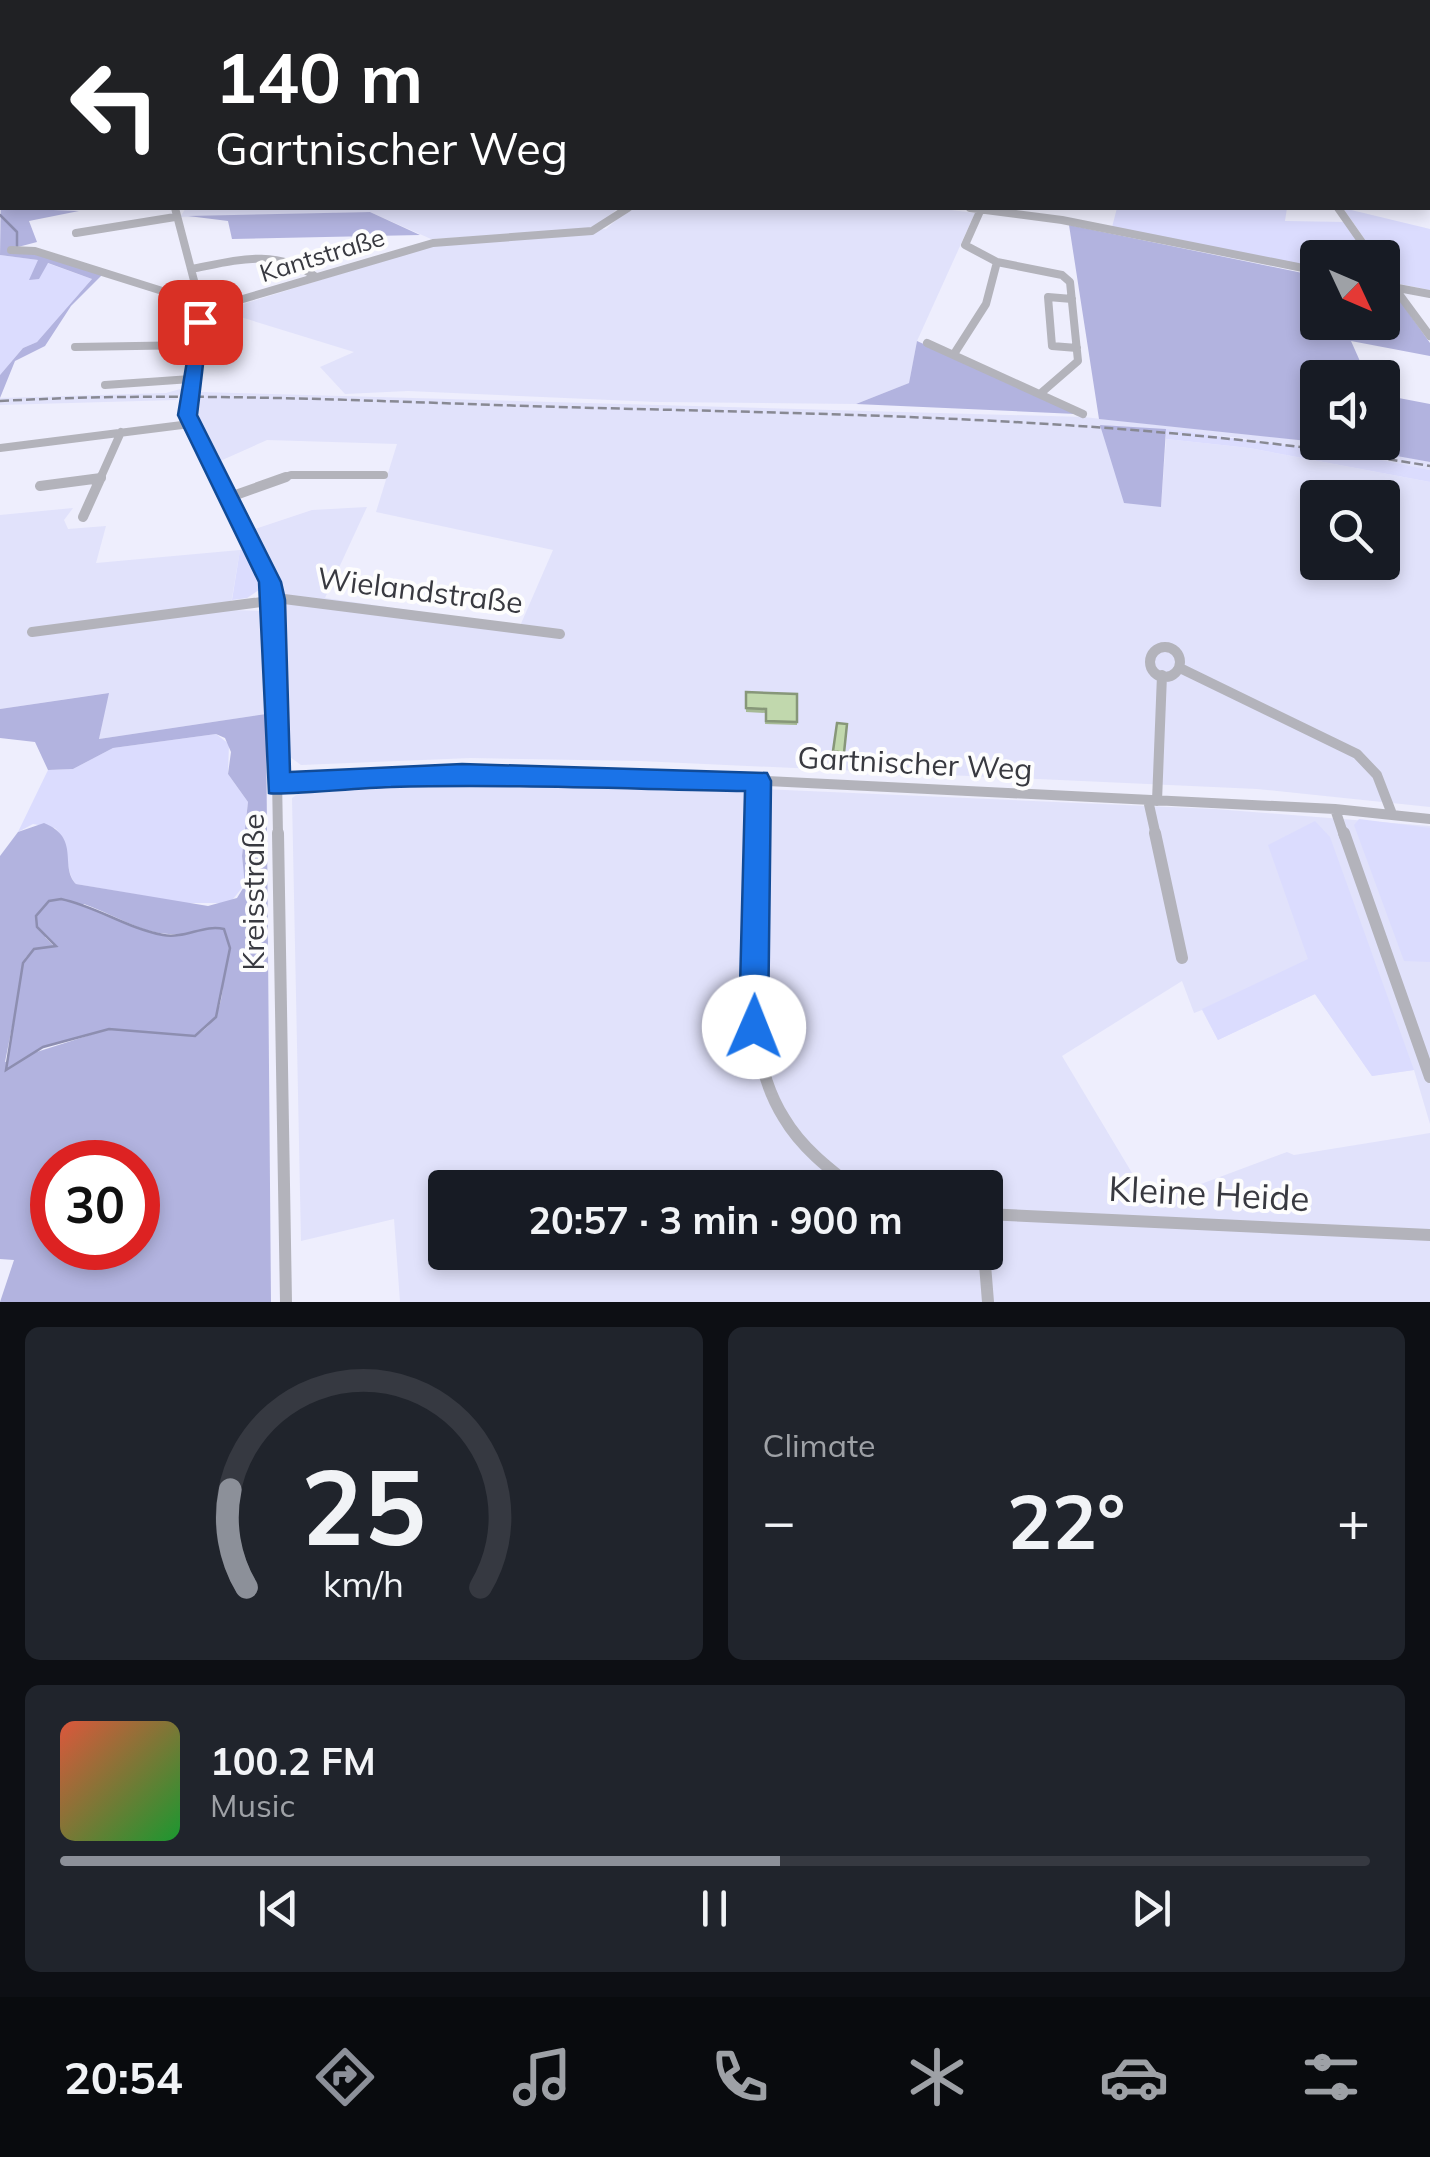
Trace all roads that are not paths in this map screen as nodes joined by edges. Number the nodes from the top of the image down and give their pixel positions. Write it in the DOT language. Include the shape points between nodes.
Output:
graph roads {
  1 [pos="625,210"];
  2 [pos="981,210"];
  3 [pos="988,210"];
  4 [pos="1339,210"];
  5 [pos="175,212"];
  6 [pos="76,233"];
  7 [pos="1360,240"];
  8 [pos="11,250"];
  9 [pos="997,262"];
  10 [pos="1300,267"];
  11 [pos="192,269"];
  12 [pos="316,277"];
  13 [pos="1400,287"];
  14 [pos="1400,294"];
  15 [pos="1430,294"];
  16 [pos="201,299"];
  17 [pos="1072,299"];
  18 [pos="202,311"];
  19 [pos="1430,336"];
  20 [pos="927,343"];
  21 [pos="196,346"];
  22 [pos="74,347"];
  23 [pos="1077,348"];
  24 [pos="954,354"];
  25 [pos="191,379"];
  26 [pos="105,385"];
  27 [pos="1041,393"];
  28 [pos="1083,414"];
  29 [pos="190,424"];
  30 [pos="121,432"];
  31 [pos="0,448"];
  32 [pos="384,475"];
  33 [pos="101,478"];
  34 [pos="40,486"];
  35 [pos="230,498"];
  36 [pos="83,517"];
  37 [pos="274,600"];
  38 [pos="32,632"];
  39 [pos="560,634"];
  40 [pos="1182,669"];
  41 [pos="1162,674"];
  42 [pos="758,781"];
  43 [pos="278,786"];
  44 [pos="1152,801"];
  45 [pos="1335,809"];
  46 [pos="1392,814"];
  47 [pos="1430,820"];
  48 [pos="1182,958"];
  49 [pos="1430,1077"];
  50 [pos="830,1170"];
  51 [pos="1003,1215"];
  52 [pos="1430,1235"];
  53 [pos="985,1270"];
  54 [pos="286,1302"];
  55 [pos="988,1302"];
  1 -- 12 [label="street, Kantstraße" via="592,231 440,241"];
  2 -- 9 [label="street" via="965,246"];
  3 -- 10 [label="street"];
  4 -- 7 [label="street"];
  5 -- 6 [label="street"];
  5 -- 11 [label="street, Kreisstraße"];
  8 -- 16 [label="street"];
  9 -- 17 [label="street" via="1062,275"];
  9 -- 24 [label="street" via="986,304"];
  11 -- 12 [label="street" via="266,256 290,259"];
  11 -- 16 [label="street, Kreisstraße"];
  12 -- 18 [label="street, Kantstraße"];
  13 -- 15 [label="street"];
  14 -- 19 [label="street"];
  16 -- 18 [label="street, Kreisstraße"];
  17 -- 23 [label="street"];
  17 -- 23 [label="street" via="1048,296 1052,346"];
  18 -- 21 [label="street, Kreisstraße"];
  20 -- 24 [label="street"];
  21 -- 22 [label="street"];
  21 -- 25 [label="street, Kreisstraße"];
  23 -- 27 [label="street" via="1078,361"];
  24 -- 27 [label="street"];
  25 -- 26 [label="street"];
  25 -- 29 [label="street, Kreisstraße"];
  27 -- 28 [label="street"];
  29 -- 30 [label="street"];
  29 -- 35 [label="street, Kreisstraße"];
  30 -- 31 [label="street"];
  30 -- 33 [label="street"];
  32 -- 35 [label="street" via="291,474"];
  33 -- 34 [label="street"];
  33 -- 36 [label="street"];
  35 -- 37 [label="street, Kreisstraße"];
  37 -- 38 [label="street, Wielandstraße"];
  37 -- 39 [label="street, Wielandstraße"];
  37 -- 43 [label="street, Kreisstraße"];
  40 -- 41 [label="street"];
  40 -- 41 [label="street" via="1176,654 1154,649 1148,664"];
  40 -- 46 [label="street" via="1357,754 1376,775"];
  41 -- 44 [label="street"];
  42 -- 43 [label="street, Gartnischer Weg" via="462,774 308,778"];
  42 -- 44 [label="street, Gartnischer Weg"];
  42 -- 50 [label="street" via="758,1062 789,1130"];
  43 -- 54 [label="street, Kreisstraße"];
  44 -- 45 [label="street, Gartnischer Weg"];
  44 -- 48 [label="street"];
  45 -- 46 [label="street, Gartnischer Weg"];
  45 -- 49 [label="street"];
  46 -- 47 [label="street, Gartnischer Weg"];
  51 -- 52 [label="street, Kleine Heide"];
  53 -- 55 [label="street"];
}
